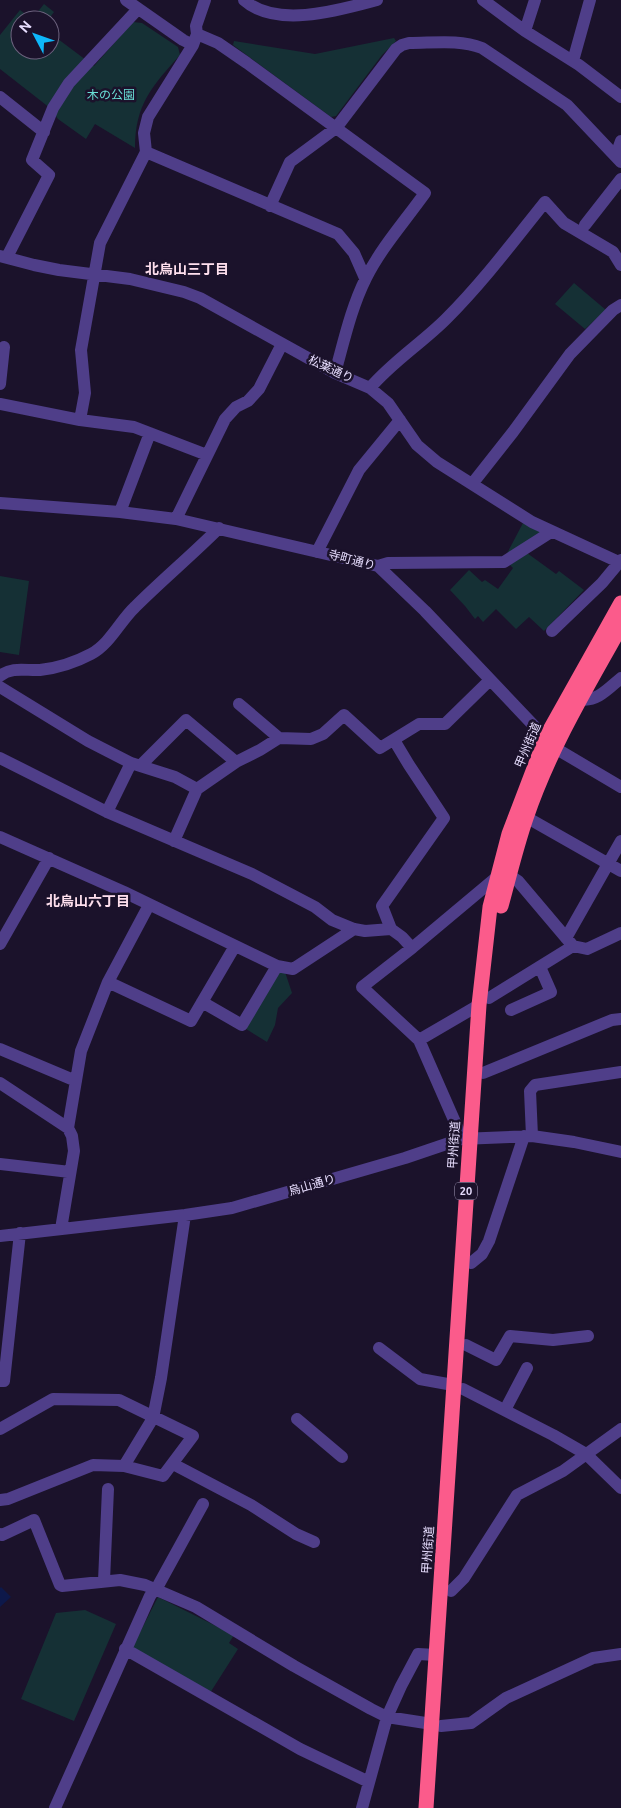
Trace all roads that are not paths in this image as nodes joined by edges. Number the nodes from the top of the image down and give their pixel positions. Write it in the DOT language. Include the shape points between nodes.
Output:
graph roads {
  1 [pos="126,0"];
  2 [pos="205,0"];
  3 [pos="244,0"];
  4 [pos="377,0"];
  5 [pos="483,0"];
  6 [pos="535,0"];
  7 [pos="590,0"];
  8 [pos="365,2"];
  9 [pos="138,10"];
  10 [pos="525,31"];
  11 [pos="195,39"];
  12 [pos="573,61"];
  13 [pos="0,97"];
  14 [pos="621,97"];
  15 [pos="336,128"];
  16 [pos="44,132"];
  17 [pos="621,141"];
  18 [pos="146,152"];
  19 [pos="619,159"];
  20 [pos="621,179"];
  21 [pos="270,206"];
  22 [pos="585,225"];
  23 [pos="3,256"];
  24 [pos="621,266"];
  25 [pos="94,273"];
  26 [pos="365,278"];
  27 [pos="621,305"];
  28 [pos="282,344"];
  29 [pos="4,347"];
  30 [pos="335,373"];
  31 [pos="0,384"];
  32 [pos="370,388"];
  33 [pos="0,404"];
  34 [pos="80,420"];
  35 [pos="400,420"];
  36 [pos="150,433"];
  37 [pos="207,454"];
  38 [pos="472,484"];
  39 [pos="0,503"];
  40 [pos="120,512"];
  41 [pos="176,519"];
  42 [pos="219,528"];
  43 [pos="551,532"];
  44 [pos="317,552"];
  45 [pos="621,562"];
  46 [pos="378,566"];
  47 [pos="621,603"];
  48 [pos="621,626"];
  49 [pos="552,631"];
  50 [pos="0,676"];
  51 [pos="621,678"];
  52 [pos="490,680"];
  53 [pos="0,687"];
  54 [pos="580,699"];
  55 [pos="239,704"];
  56 [pos="279,738"];
  57 [pos="394,740"];
  58 [pos="550,742"];
  59 [pos="0,758"];
  60 [pos="236,762"];
  61 [pos="136,765"];
  62 [pos="621,787"];
  63 [pos="197,789"];
  64 [pos="107,812"];
  65 [pos="526,817"];
  66 [pos="0,837"];
  67 [pos="174,841"];
  68 [pos="621,841"];
  69 [pos="49,858"];
  70 [pos="608,864"];
  71 [pos="621,871"];
  72 [pos="504,875"];
  73 [pos="149,905"];
  74 [pos="354,929"];
  75 [pos="390,929"];
  76 [pos="621,934"];
  77 [pos="569,942"];
  78 [pos="0,944"];
  79 [pos="235,946"];
  80 [pos="412,948"];
  81 [pos="277,966"];
  82 [pos="540,967"];
  83 [pos="108,982"];
  84 [pos="202,1002"];
  85 [pos="484,1002"];
  86 [pos="510,1010"];
  87 [pos="621,1019"];
  88 [pos="420,1040"];
  89 [pos="0,1050"];
  90 [pos="621,1072"];
  91 [pos="483,1073"];
  92 [pos="76,1081"];
  93 [pos="0,1083"];
  94 [pos="68,1128"];
  95 [pos="528,1136"];
  96 [pos="469,1139"];
  97 [pos="621,1152"];
  98 [pos="0,1164"];
  99 [pos="70,1172"];
  100 [pos="185,1215"];
  101 [pos="61,1229"];
  102 [pos="20,1234"];
  103 [pos="0,1236"];
  104 [pos="471,1263"];
  105 [pos="5,1328"];
  106 [pos="588,1336"];
  107 [pos="466,1346"];
  108 [pos="379,1348"];
  109 [pos="527,1368"];
  110 [pos="0,1381"];
  111 [pos="458,1387"];
  112 [pos="504,1410"];
  113 [pos="153,1418"];
  114 [pos="296,1419"];
  115 [pos="0,1429"];
  116 [pos="621,1429"];
  117 [pos="586,1454"];
  118 [pos="342,1457"];
  119 [pos="173,1464"];
  120 [pos="124,1466"];
  121 [pos="108,1488"];
  122 [pos="621,1488"];
  123 [pos="0,1500"];
  124 [pos="203,1504"];
  125 [pos="0,1534"];
  126 [pos="314,1542"];
  127 [pos="104,1581"];
  128 [pos="154,1589"];
  129 [pos="451,1591"];
  130 [pos="125,1650"];
  131 [pos="621,1654"];
  132 [pos="436,1655"];
  133 [pos="387,1717"];
  134 [pos="436,1725"];
  135 [pos="369,1782"];
  136 [pos="55,1808"];
  137 [pos="362,1808"];
  138 [pos="426,1808"];
  139 [pos="436,1808"];
  1 -- 9 [label="street"];
  2 -- 11 [label="street"];
  3 -- 8 [label="street" via="278,15 297,16"];
  4 -- 8 [label="street"];
  5 -- 10 [label="street"];
  6 -- 10 [label="street"];
  7 -- 12 [label="street"];
  9 -- 11 [label="street" via="183,40"];
  9 -- 16 [label="street" via="69,83 53,108"];
  10 -- 12 [label="street"];
  11 -- 15 [label="street" via="218,43"];
  11 -- 18 [label="street" via="148,117 144,133"];
  12 -- 14 [label="street"];
  13 -- 16 [label="street"];
  15 -- 19 [label="street" via="396,49 410,43 458,42 482,48 567,105"];
  15 -- 21 [label="street" via="290,162"];
  15 -- 26 [label="street" via="425,193"];
  16 -- 23 [label="street" via="32,160 49,175"];
  17 -- 19 [label="street"];
  18 -- 21 [label="street"];
  18 -- 25 [label="street" via="100,243"];
  20 -- 22 [label="street"];
  21 -- 26 [label="street" via="338,234 354,253"];
  23 -- 25 [label="street, 松葉通り" via="34,265"];
  24 -- 32 [label="street" via="613,252 564,223 545,202 470,295"];
  25 -- 28 [label="street, 松葉通り" via="192,295"];
  25 -- 34 [label="street" via="81,350 85,394"];
  26 -- 30 [label="street"];
  27 -- 38 [label="street" via="570,354"];
  28 -- 30 [label="street, 松葉通り"];
  28 -- 37 [label="street" via="258,389 225,419"];
  29 -- 31 [label="street"];
  30 -- 32 [label="street, 松葉通り"];
  32 -- 35 [label="street, 松葉通り"];
  33 -- 34 [label="street"];
  34 -- 36 [label="street" via="134,427"];
  35 -- 38 [label="street, 松葉通り" via="417,445"];
  35 -- 44 [label="street" via="359,470"];
  36 -- 37 [label="street"];
  36 -- 40 [label="street"];
  37 -- 41 [label="street"];
  38 -- 43 [label="street, 松葉通り"];
  39 -- 40 [label="street, 寺町通り"];
  40 -- 41 [label="street, 寺町通り"];
  41 -- 42 [label="street, 寺町通り"];
  42 -- 44 [label="street, 寺町通り"];
  42 -- 50 [label="street" via="134,608 93,653 68,664 40,670 17,669"];
  43 -- 45 [label="street, 松葉通り"];
  43 -- 46 [label="street" via="504,562 388,563"];
  44 -- 46 [label="street, 寺町通り"];
  45 -- 49 [label="street"];
  46 -- 52 [label="street, 寺町通り"];
  47 -- 58 [label="highway, 甲州街道 / 20"];
  48 -- 54 [label="highway, 甲州街道 / 20"];
  51 -- 54 [label="street" via="597,698"];
  52 -- 57 [label="street" via="445,724 419,724"];
  52 -- 58 [label="street, 寺町通り"];
  53 -- 61 [label="street" via="88,741"];
  54 -- 58 [label="highway, 甲州街道 / 20"];
  55 -- 56 [label="street"];
  56 -- 57 [label="street" via="311,739 323,734 344,715 380,748"];
  56 -- 60 [label="street"];
  57 -- 75 [label="street" via="444,818 382,906"];
  58 -- 62 [label="street, 寺町通り"];
  58 -- 65 [label="highway, 甲州街道 / 20"];
  58 -- 72 [label="highway, 甲州街道 / 20" via="509,834"];
  59 -- 64 [label="street"];
  60 -- 61 [label="street" via="186,720"];
  60 -- 63 [label="street"];
  61 -- 63 [label="street" via="175,777"];
  61 -- 64 [label="street"];
  63 -- 67 [label="street"];
  64 -- 67 [label="street"];
  65 -- 70 [label="street"];
  65 -- 72 [label="highway, 甲州街道 / 20"];
  66 -- 69 [label="street"];
  67 -- 74 [label="street" via="252,874 315,907 332,920"];
  68 -- 70 [label="street"];
  69 -- 73 [label="street"];
  69 -- 78 [label="street"];
  70 -- 71 [label="street"];
  70 -- 77 [label="street"];
  72 -- 77 [label="street" via="518,881"];
  72 -- 80 [label="street"];
  72 -- 85 [label="highway, 甲州街道 / 20"];
  73 -- 79 [label="street"];
  73 -- 83 [label="street"];
  74 -- 75 [label="street" via="365,932"];
  74 -- 81 [label="street" via="293,969"];
  75 -- 80 [label="street"];
  76 -- 77 [label="street" via="587,949"];
  77 -- 82 [label="street"];
  79 -- 81 [label="street"];
  79 -- 84 [label="street"];
  80 -- 88 [label="street" via="362,987"];
  81 -- 84 [label="street" via="242,1025"];
  82 -- 85 [label="street"];
  82 -- 86 [label="street" via="551,992"];
  83 -- 84 [label="street" via="191,1021"];
  83 -- 92 [label="street" via="82,1051"];
  85 -- 88 [label="street"];
  85 -- 91 [label="highway, 甲州街道 / 20"];
  85 -- 96 [label="highway, 甲州街道 / 20"];
  87 -- 91 [label="street"];
  88 -- 96 [label="street" via="458,1129"];
  89 -- 92 [label="street"];
  90 -- 95 [label="street" via="535,1085 530,1091"];
  91 -- 96 [label="highway, 甲州街道 / 20"];
  92 -- 94 [label="street"];
  93 -- 94 [label="street"];
  94 -- 99 [label="street" via="74,1151"];
  95 -- 96 [label="street, 烏山通り"];
  95 -- 97 [label="street, 烏山通り"];
  95 -- 104 [label="street" via="489,1241 482,1254"];
  96 -- 100 [label="street, 烏山通り" via="232,1208"];
  96 -- 104 [label="highway, 甲州街道 / 20"];
  96 -- 111 [label="highway, 甲州街道 / 20"];
  98 -- 99 [label="street"];
  99 -- 101 [label="street"];
  100 -- 101 [label="street, 烏山通り"];
  100 -- 113 [label="street"];
  101 -- 102 [label="street, 烏山通り"];
  102 -- 103 [label="street, 烏山通り"];
  102 -- 105 [label="street"];
  104 -- 107 [label="highway, 甲州街道 / 20"];
  105 -- 110 [label="street" via="4,1381"];
  106 -- 107 [label="street" via="552,1340 510,1336 496,1360"];
  107 -- 111 [label="highway, 甲州街道 / 20"];
  108 -- 111 [label="street" via="420,1379"];
  109 -- 112 [label="street"];
  111 -- 112 [label="street"];
  111 -- 129 [label="highway, 甲州街道 / 20"];
  111 -- 132 [label="highway, 甲州街道 / 20"];
  112 -- 117 [label="street"];
  113 -- 115 [label="street" via="119,1400 53,1399"];
  113 -- 119 [label="street" via="193,1436"];
  113 -- 120 [label="street"];
  114 -- 118 [label="street"];
  116 -- 117 [label="street"];
  117 -- 122 [label="street"];
  117 -- 129 [label="street" via="563,1471 517,1495 464,1578"];
  119 -- 120 [label="street" via="163,1476"];
  119 -- 126 [label="street"];
  120 -- 123 [label="street" via="93,1465"];
  121 -- 127 [label="street"];
  124 -- 128 [label="street"];
  125 -- 127 [label="street" via="34,1520 62,1586"];
  127 -- 128 [label="street" via="125,1580"];
  128 -- 130 [label="street"];
  128 -- 133 [label="street" via="196,1607"];
  129 -- 134 [label="highway, 甲州街道 / 20"];
  130 -- 135 [label="street" via="300,1749"];
  130 -- 136 [label="street"];
  131 -- 134 [label="street" via="593,1658 523,1690 471,1723"];
  132 -- 133 [label="street" via="418,1654"];
  132 -- 134 [label="highway, 甲州街道 / 20"];
  133 -- 134 [label="street"];
  133 -- 135 [label="street"];
  134 -- 138 [label="highway, 甲州街道 / 20"];
  134 -- 139 [label="highway, 甲州街道 / 20"];
  135 -- 137 [label="street"];
}
